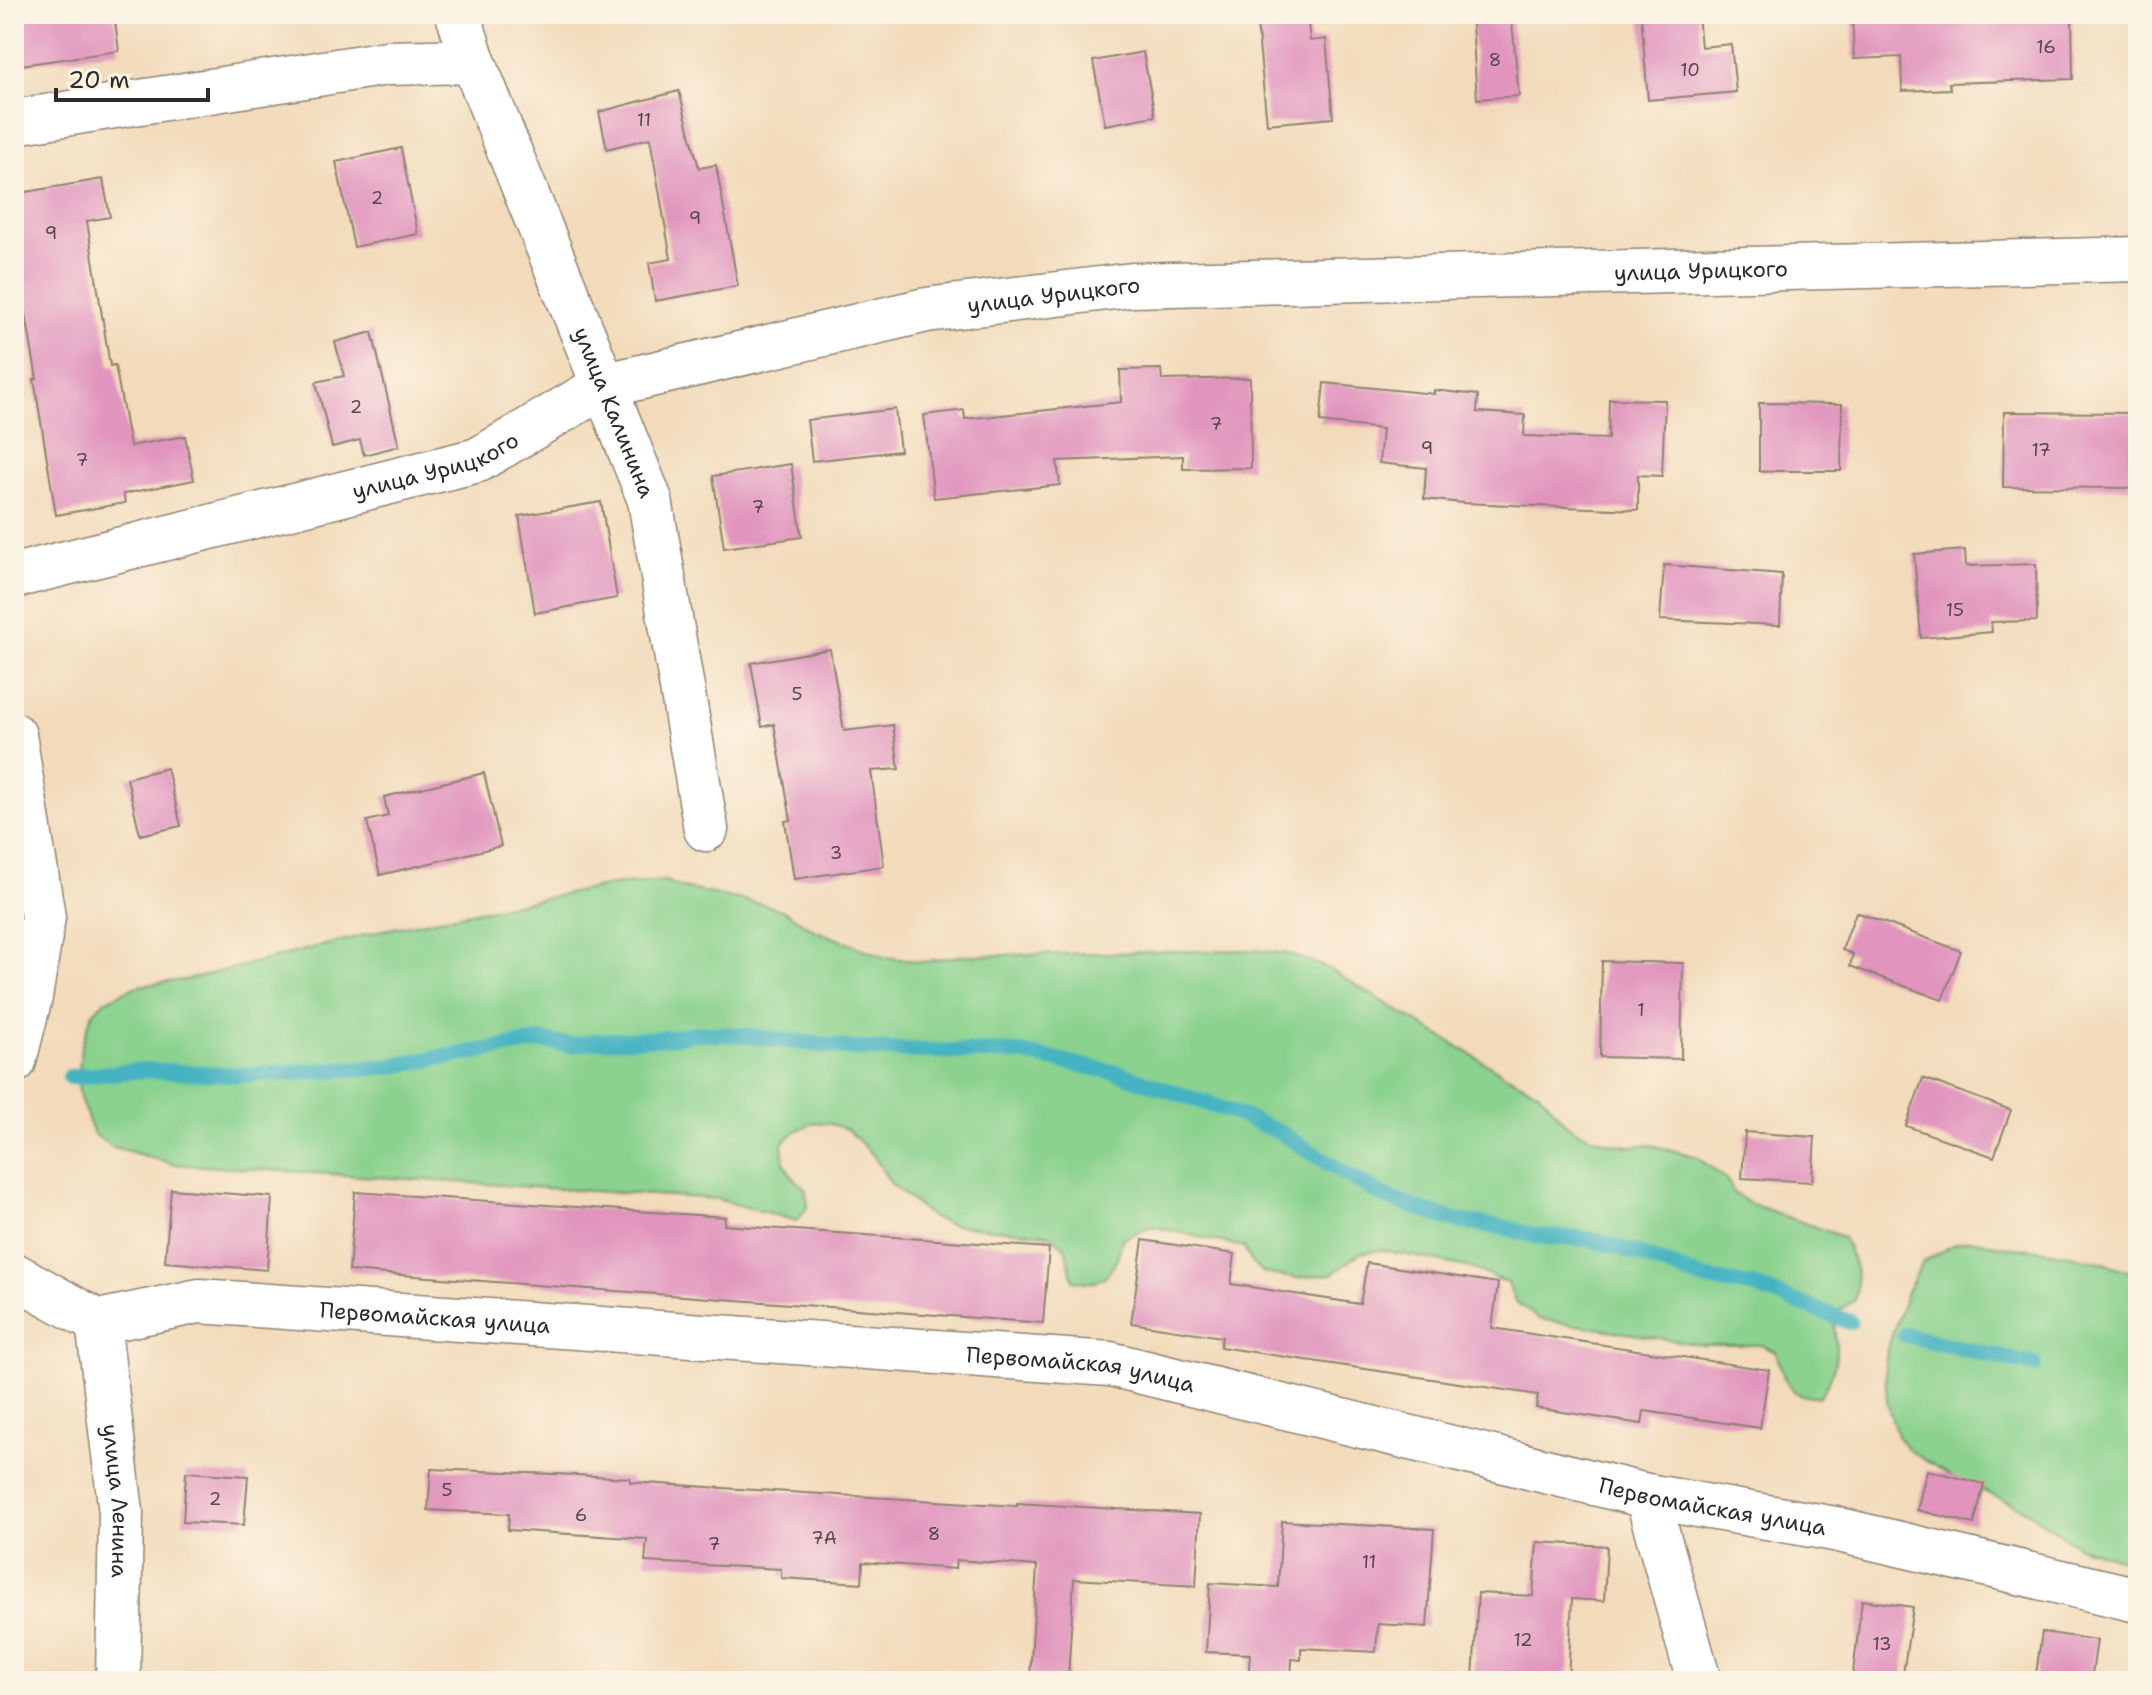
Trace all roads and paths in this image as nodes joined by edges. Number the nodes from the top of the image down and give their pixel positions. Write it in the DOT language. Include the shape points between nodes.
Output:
graph roads {
  1 [pos="458,14"];
  2 [pos="473,61"];
  3 [pos="14,122"];
  4 [pos="2138,259"];
  5 [pos="603,386"];
  6 [pos="14,576"];
  7 [pos="14,735"];
  8 [pos="706,829"];
  9 [pos="14,1061"];
  10 [pos="14,1275"];
  11 [pos="98,1322"];
  12 [pos="1647,1496"];
  13 [pos="2138,1600"];
  14 [pos="118,1681"];
  15 [pos="1699,1681"];
  1 -- 2 [label="street, улица Калинина"];
  2 -- 3 [label="street" via="387,63"];
  2 -- 5 [label="street, улица Калинина"];
  4 -- 5 [label="street, улица Урицкого" via="1132,285 926,310"];
  5 -- 6 [label="street, улица Урицкого" via="478,460"];
  5 -- 8 [label="street, улица Калинина" via="650,500"];
  7 -- 9 [label="street" via="43,917"];
  10 -- 11 [label="street"];
  11 -- 12 [label="street, Первомайская улица" via="199,1301 1110,1364"];
  11 -- 14 [label="street, улица Ленина" via="121,1512"];
  12 -- 13 [label="street, Первомайская улица" via="1835,1529"];
  12 -- 15 [label="street"];
}
